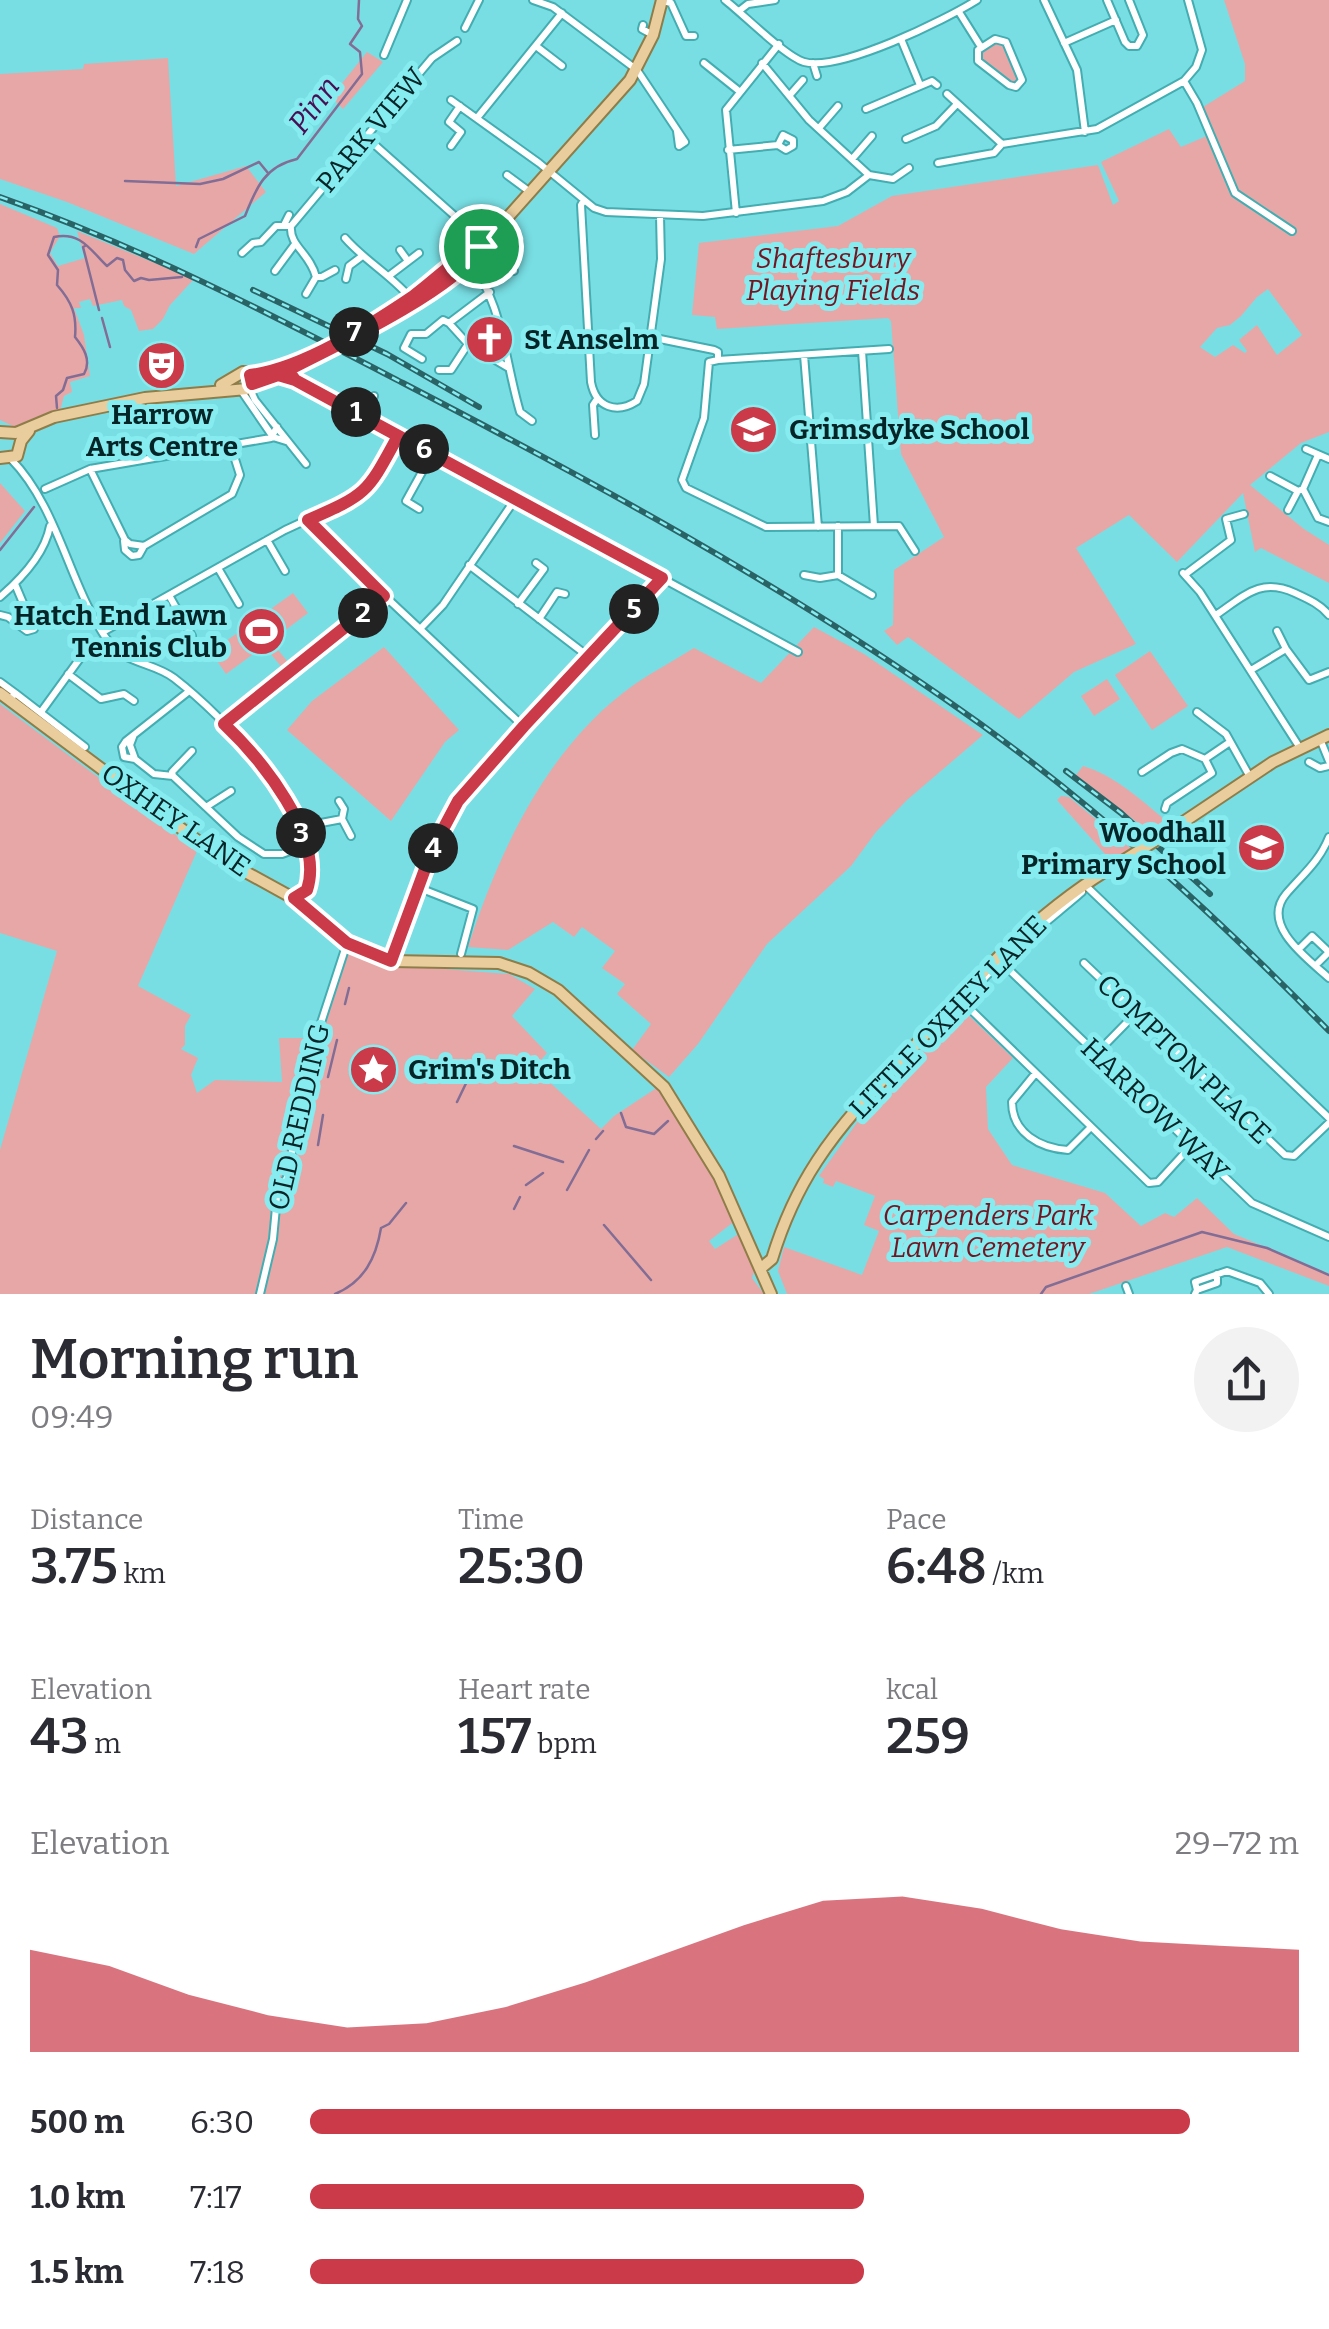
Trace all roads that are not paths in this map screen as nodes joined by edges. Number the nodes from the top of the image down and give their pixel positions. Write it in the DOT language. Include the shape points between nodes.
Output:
graph roads {
  1 [pos="408,0"];
  2 [pos="479,0"];
  3 [pos="534,0"];
  4 [pos="662,0"];
  5 [pos="725,0"];
  6 [pos="775,0"];
  7 [pos="977,0"];
  8 [pos="1044,0"];
  9 [pos="1108,0"];
  10 [pos="1129,0"];
  11 [pos="1188,0"];
  12 [pos="739,12"];
  13 [pos="959,12"];
  14 [pos="562,13"];
  15 [pos="1116,20"];
  16 [pos="642,26"];
  17 [pos="466,28"];
  18 [pos="653,36"];
  19 [pos="694,36"];
  20 [pos="901,39"];
  21 [pos="457,41"];
  22 [pos="1064,43"];
  23 [pos="778,44"];
  24 [pos="536,46"];
  25 [pos="981,47"];
  26 [pos="384,55"];
  27 [pos="704,62"];
  28 [pos="762,63"];
  29 [pos="813,63"];
  30 [pos="562,66"];
  31 [pos="637,70"];
  32 [pos="817,76"];
  33 [pos="803,80"];
  34 [pos="1184,81"];
  35 [pos="935,83"];
  36 [pos="920,85"];
  37 [pos="739,92"];
  38 [pos="948,94"];
  39 [pos="789,96"];
  40 [pos="451,100"];
  41 [pos="957,104"];
  42 [pos="460,106"];
  43 [pos="838,106"];
  44 [pos="866,109"];
  45 [pos="478,118"];
  46 [pos="819,128"];
  47 [pos="677,131"];
  48 [pos="1085,132"];
  49 [pos="872,136"];
  50 [pos="366,137"];
  51 [pos="906,139"];
  52 [pos="1002,144"];
  53 [pos="778,145"];
  54 [pos="451,146"];
  55 [pos="728,150"];
  56 [pos="853,158"];
  57 [pos="938,163"];
  58 [pos="909,168"];
  59 [pos="550,172"];
  60 [pos="507,175"];
  61 [pos="869,176"];
  62 [pos="530,193"];
  63 [pos="584,200"];
  64 [pos="736,212"];
  65 [pos="288,215"];
  66 [pos="660,216"];
  67 [pos="288,225"];
  68 [pos="1292,231"];
  69 [pos="345,238"];
  70 [pos="519,242"];
  71 [pos="295,244"];
  72 [pos="483,244"];
  73 [pos="400,250"];
  74 [pos="419,252"];
  75 [pos="242,253"];
  76 [pos="361,257"];
  77 [pos="408,260"];
  78 [pos="469,263"];
  79 [pos="506,264"];
  80 [pos="335,270"];
  81 [pos="275,271"];
  82 [pos="514,271"];
  83 [pos="390,275"];
  84 [pos="316,276"];
  85 [pos="484,278"];
  86 [pos="346,279"];
  87 [pos="490,292"];
  88 [pos="306,294"];
  89 [pos="412,300"];
  90 [pos="450,323"];
  91 [pos="650,338"];
  92 [pos="468,344"];
  93 [pos="889,350"];
  94 [pos="862,351"];
  95 [pos="804,355"];
  96 [pos="422,359"];
  97 [pos="718,360"];
  98 [pos="508,368"];
  99 [pos="439,370"];
  100 [pos="286,373"];
  101 [pos="244,383"];
  102 [pos="374,396"];
  103 [pos="597,398"];
  104 [pos="363,416"];
  105 [pos="532,420"];
  106 [pos="276,427"];
  107 [pos="8,433"];
  108 [pos="595,435"];
  109 [pos="398,436"];
  110 [pos="273,437"];
  111 [pos="287,441"];
  112 [pos="245,444"];
  113 [pos="224,449"];
  114 [pos="1306,449"];
  115 [pos="432,454"];
  116 [pos="1318,455"];
  117 [pos="13,459"];
  118 [pos="1329,459"];
  119 [pos="237,462"];
  120 [pos="306,464"];
  121 [pos="90,469"];
  122 [pos="1270,476"];
  123 [pos="31,488"];
  124 [pos="46,489"];
  125 [pos="1301,490"];
  126 [pos="516,498"];
  127 [pos="39,499"];
  128 [pos="419,509"];
  129 [pos="1288,510"];
  130 [pos="1244,514"];
  131 [pos="308,520"];
  132 [pos="1329,522"];
  133 [pos="50,523"];
  134 [pos="818,526"];
  135 [pos="838,526"];
  136 [pos="874,526"];
  137 [pos="267,540"];
  138 [pos="1231,540"];
  139 [pos="46,544"];
  140 [pos="61,544"];
  141 [pos="1234,550"];
  142 [pos="915,551"];
  143 [pos="536,563"];
  144 [pos="468,565"];
  145 [pos="218,568"];
  146 [pos="285,570"];
  147 [pos="804,575"];
  148 [pos="838,575"];
  149 [pos="662,578"];
  150 [pos="15,584"];
  151 [pos="564,594"];
  152 [pos="872,595"];
  153 [pos="384,596"];
  154 [pos="0,597"];
  155 [pos="170,597"];
  156 [pos="239,604"];
  157 [pos="518,604"];
  158 [pos="0,614"];
  159 [pos="1216,615"];
  160 [pos="1329,615"];
  161 [pos="539,620"];
  162 [pos="420,629"];
  163 [pos="1277,631"];
  164 [pos="105,636"];
  165 [pos="192,636"];
  166 [pos="1286,649"];
  167 [pos="798,652"];
  168 [pos="589,658"];
  169 [pos="1251,670"];
  170 [pos="1329,672"];
  171 [pos="68,674"];
  172 [pos="0,682"];
  173 [pos="188,692"];
  174 [pos="8,695"];
  175 [pos="134,701"];
  176 [pos="40,712"];
  177 [pos="1197,712"];
  178 [pos="224,724"];
  179 [pos="524,726"];
  180 [pos="1324,737"];
  181 [pos="1189,741"];
  182 [pos="1230,742"];
  183 [pos="85,747"];
  184 [pos="1300,748"];
  185 [pos="192,750"];
  186 [pos="1190,752"];
  187 [pos="1205,759"];
  188 [pos="1309,762"];
  189 [pos="1329,764"];
  190 [pos="1142,772"];
  191 [pos="173,776"];
  192 [pos="1250,777"];
  193 [pos="231,790"];
  194 [pos="339,801"];
  195 [pos="206,807"];
  196 [pos="1165,808"];
  197 [pos="342,819"];
  198 [pos="300,827"];
  199 [pos="351,836"];
  200 [pos="1329,836"];
  201 [pos="304,846"];
  202 [pos="1326,854"];
  203 [pos="1085,886"];
  204 [pos="418,887"];
  205 [pos="294,898"];
  206 [pos="347,943"];
  207 [pos="1298,949"];
  208 [pos="461,954"];
  209 [pos="391,961"];
  210 [pos="999,961"];
  211 [pos="1084,964"];
  212 [pos="1316,966"];
  213 [pos="1329,978"];
  214 [pos="1136,1013"];
  215 [pos="1096,1054"];
  216 [pos="1035,1074"];
  217 [pos="1329,1121"];
  218 [pos="1090,1128"];
  219 [pos="1191,1146"];
  220 [pos="745,1234"];
  221 [pos="1329,1237"];
  222 [pos="764,1263"];
  223 [pos="1196,1292"];
  224 [pos="260,1294"];
  225 [pos="774,1294"];
  226 [pos="1268,1294"];
  1 -- 26 [label="street"];
  2 -- 17 [label="street"];
  3 -- 14 [label="street"];
  4 -- 18 [label="main road"];
  4 -- 19 [label="street" via="675,8 686,36"];
  5 -- 12 [label="street"];
  6 -- 12 [label="street"];
  7 -- 13 [label="street"];
  8 -- 22 [label="street"];
  9 -- 15 [label="street"];
  10 -- 15 [label="street" via="1142,41 1130,46"];
  11 -- 34 [label="street" via="1202,50"];
  12 -- 23 [label="street"];
  13 -- 20 [label="street"];
  13 -- 25 [label="street"];
  14 -- 24 [label="street"];
  14 -- 31 [label="street"];
  15 -- 22 [label="street"];
  16 -- 18 [label="street"];
  18 -- 31 [label="main road"];
  20 -- 29 [label="street"];
  20 -- 36 [label="street"];
  21 -- 50 [label="street, PARK VIEW" via="432,58"];
  22 -- 48 [label="street" via="1080,84"];
  23 -- 28 [label="street"];
  23 -- 29 [label="street"];
  24 -- 30 [label="street"];
  24 -- 45 [label="street"];
  25 -- 25 [label="street" via="995,39 1006,42 1020,84 1009,85 978,61"];
  27 -- 37 [label="street"];
  28 -- 37 [label="street"];
  28 -- 39 [label="street"];
  29 -- 32 [label="street"];
  31 -- 47 [label="street"];
  31 -- 59 [label="main road"];
  33 -- 39 [label="street"];
  34 -- 48 [label="street"];
  34 -- 68 [label="street" via="1235,193"];
  35 -- 36 [label="street"];
  36 -- 44 [label="street"];
  37 -- 55 [label="street" via="724,118"];
  38 -- 41 [label="street"];
  39 -- 46 [label="street"];
  40 -- 42 [label="street"];
  41 -- 51 [label="street" via="936,126"];
  41 -- 52 [label="street"];
  42 -- 45 [label="street"];
  42 -- 54 [label="street" via="449,122 461,132"];
  43 -- 46 [label="street"];
  45 -- 59 [label="street"];
  46 -- 56 [label="street"];
  48 -- 52 [label="street"];
  49 -- 56 [label="street"];
  50 -- 67 [label="street, PARK VIEW"];
  50 -- 72 [label="street"];
  52 -- 57 [label="street" via="994,152"];
  53 -- 55 [label="street"];
  55 -- 64 [label="street"];
  56 -- 61 [label="street"];
  58 -- 61 [label="street" via="893,178"];
  59 -- 62 [label="main road"];
  59 -- 63 [label="street"];
  60 -- 62 [label="street"];
  61 -- 64 [label="street" via="835,198"];
  62 -- 72 [label="main road"];
  63 -- 66 [label="street" via="606,212"];
  63 -- 103 [label="street"];
  64 -- 66 [label="street"];
  65 -- 67 [label="street"];
  66 -- 91 [label="street"];
  67 -- 71 [label="street"];
  67 -- 75 [label="street, PARK VIEW" via="276,226"];
  69 -- 76 [label="street"];
  70 -- 79 [label="street"];
  71 -- 81 [label="street"];
  71 -- 84 [label="street" via="309,255"];
  72 -- 78 [label="main road"];
  73 -- 77 [label="street"];
  74 -- 77 [label="street"];
  76 -- 83 [label="street"];
  76 -- 86 [label="street"];
  77 -- 83 [label="street"];
  78 -- 85 [label="street"];
  78 -- 89 [label="main road"];
  79 -- 82 [label="street"];
  79 -- 85 [label="street"];
  80 -- 84 [label="street"];
  83 -- 89 [label="street"];
  84 -- 88 [label="street"];
  85 -- 87 [label="street"];
  87 -- 90 [label="street"];
  87 -- 98 [label="street"];
  89 -- 100 [label="main road, bridge"];
  90 -- 92 [label="street"];
  90 -- 96 [label="street" via="412,334 404,348"];
  91 -- 97 [label="street" via="714,350"];
  91 -- 103 [label="street" via="638,401 620,409"];
  92 -- 98 [label="street"];
  92 -- 99 [label="street" via="452,370"];
  93 -- 94 [label="street"];
  94 -- 95 [label="street"];
  94 -- 136 [label="street"];
  95 -- 97 [label="street"];
  95 -- 134 [label="street"];
  97 -- 134 [label="street" via="708,362 704,418 683,486 766,527"];
  98 -- 105 [label="street" via="520,412"];
  100 -- 101 [label="main road"];
  100 -- 104 [label="street"];
  101 -- 106 [label="street"];
  101 -- 107 [label="main road" via="54,417"];
  101 -- 110 [label="street"];
  102 -- 104 [label="street"];
  103 -- 108 [label="street"];
  104 -- 109 [label="street"];
  106 -- 110 [label="street"];
  106 -- 111 [label="street"];
  107 -- 117 [label="main road"];
  109 -- 115 [label="street"];
  109 -- 131 [label="street" via="363,494"];
  110 -- 111 [label="street"];
  110 -- 112 [label="street"];
  111 -- 120 [label="street"];
  112 -- 113 [label="street"];
  112 -- 119 [label="street"];
  113 -- 119 [label="street"];
  113 -- 121 [label="street"];
  114 -- 116 [label="street"];
  115 -- 126 [label="street"];
  115 -- 128 [label="street" via="406,501"];
  116 -- 118 [label="street"];
  116 -- 125 [label="street"];
  117 -- 123 [label="street"];
  119 -- 121 [label="street" via="232,494 144,546 124,540"];
  121 -- 124 [label="street"];
  122 -- 125 [label="street"];
  123 -- 124 [label="street"];
  123 -- 127 [label="street"];
  124 -- 127 [label="street"];
  125 -- 129 [label="street"];
  125 -- 132 [label="street" via="1318,518"];
  126 -- 144 [label="street"];
  126 -- 149 [label="street"];
  127 -- 133 [label="street"];
  130 -- 138 [label="street" via="1226,519"];
  131 -- 137 [label="street"];
  131 -- 153 [label="street"];
  133 -- 139 [label="street"];
  133 -- 140 [label="street"];
  134 -- 135 [label="street"];
  135 -- 136 [label="street"];
  135 -- 148 [label="street"];
  136 -- 142 [label="street" via="902,528"];
  137 -- 145 [label="street"];
  137 -- 146 [label="street"];
  138 -- 141 [label="street"];
  138 -- 159 [label="street" via="1185,573"];
  139 -- 140 [label="street"];
  139 -- 150 [label="street"];
  140 -- 164 [label="street"];
  143 -- 157 [label="street" via="544,569"];
  144 -- 157 [label="street"];
  144 -- 162 [label="street"];
  145 -- 155 [label="street"];
  145 -- 156 [label="street"];
  147 -- 148 [label="street"];
  148 -- 152 [label="street"];
  149 -- 167 [label="street"];
  149 -- 168 [label="street"];
  150 -- 154 [label="street"];
  150 -- 158 [label="street" via="34,630"];
  151 -- 161 [label="street" via="557,592"];
  153 -- 162 [label="street"];
  153 -- 178 [label="street"];
  155 -- 164 [label="street"];
  155 -- 165 [label="street"];
  157 -- 161 [label="street"];
  159 -- 160 [label="street" via="1270,585"];
  159 -- 169 [label="street"];
  161 -- 168 [label="street"];
  162 -- 179 [label="street"];
  163 -- 166 [label="street"];
  164 -- 171 [label="street"];
  164 -- 173 [label="street" via="128,659 155,667"];
  166 -- 169 [label="street"];
  166 -- 170 [label="street" via="1308,680"];
  168 -- 179 [label="street"];
  169 -- 184 [label="street"];
  171 -- 175 [label="street" via="102,698 124,694"];
  171 -- 176 [label="street"];
  172 -- 174 [label="street, OXHEY LANE"];
  173 -- 178 [label="street"];
  173 -- 191 [label="street" via="122,747 128,759 154,774"];
  174 -- 176 [label="street, OXHEY LANE"];
  174 -- 205 [label="main road, OXHEY LANE" via="222,859"];
  176 -- 183 [label="street, OXHEY LANE"];
  177 -- 182 [label="street"];
  178 -- 198 [label="street" via="275,780"];
  179 -- 204 [label="street" via="458,801"];
  180 -- 184 [label="main road, LITTLE OXHEY LANE"];
  180 -- 189 [label="street"];
  181 -- 186 [label="street"];
  182 -- 187 [label="street"];
  182 -- 192 [label="street"];
  184 -- 192 [label="main road, LITTLE OXHEY LANE"];
  185 -- 191 [label="street"];
  186 -- 187 [label="street"];
  186 -- 190 [label="street" via="1170,753"];
  187 -- 196 [label="street" via="1216,773"];
  188 -- 189 [label="street"];
  191 -- 195 [label="street"];
  192 -- 203 [label="main road, LITTLE OXHEY LANE, bridge"];
  193 -- 195 [label="street"];
  194 -- 197 [label="street"];
  195 -- 201 [label="street" via="264,854"];
  197 -- 198 [label="street"];
  197 -- 199 [label="street"];
  198 -- 201 [label="street"];
  200 -- 202 [label="street"];
  201 -- 205 [label="street" via="310,881"];
  202 -- 207 [label="street" via="1279,910 1281,926"];
  203 -- 210 [label="main road, LITTLE OXHEY LANE"];
  203 -- 217 [label="street"];
  204 -- 208 [label="street" via="472,909"];
  204 -- 209 [label="street"];
  205 -- 206 [label="main road, OXHEY LANE"];
  206 -- 209 [label="main road, OXHEY LANE"];
  206 -- 224 [label="street, OLD REDDING" via="293,1130"];
  207 -- 212 [label="street"];
  207 -- 212 [label="street" via="1312,936 1329,952"];
  209 -- 220 [label="main road, OXHEY LANE" via="499,963 558,990 664,1087 719,1176"];
  210 -- 215 [label="street, HARROW WAY"];
  210 -- 216 [label="street, LITTLE OXHEY LANE" via="967,999 969,1010"];
  210 -- 222 [label="main road, LITTLE OXHEY LANE" via="832,1141"];
  211 -- 214 [label="street, COMPTON PLACE"];
  212 -- 213 [label="street"];
  214 -- 215 [label="street"];
  214 -- 217 [label="street, COMPTON PLACE" via="1288,1157"];
  215 -- 219 [label="street, HARROW WAY"];
  216 -- 218 [label="street"];
  216 -- 218 [label="street" via="1012,1102 1014,1121 1032,1140 1068,1150"];
  218 -- 219 [label="street" via="1152,1184"];
  219 -- 221 [label="street, HARROW WAY" via="1252,1203"];
  220 -- 222 [label="main road, OXHEY LANE"];
  220 -- 222 [label="main road, OXHEY LANE"];
  222 -- 225 [label="main road, OXHEY LANE"];
  223 -- 226 [label="street" via="1195,1282 1230,1272 1262,1284"];
}
